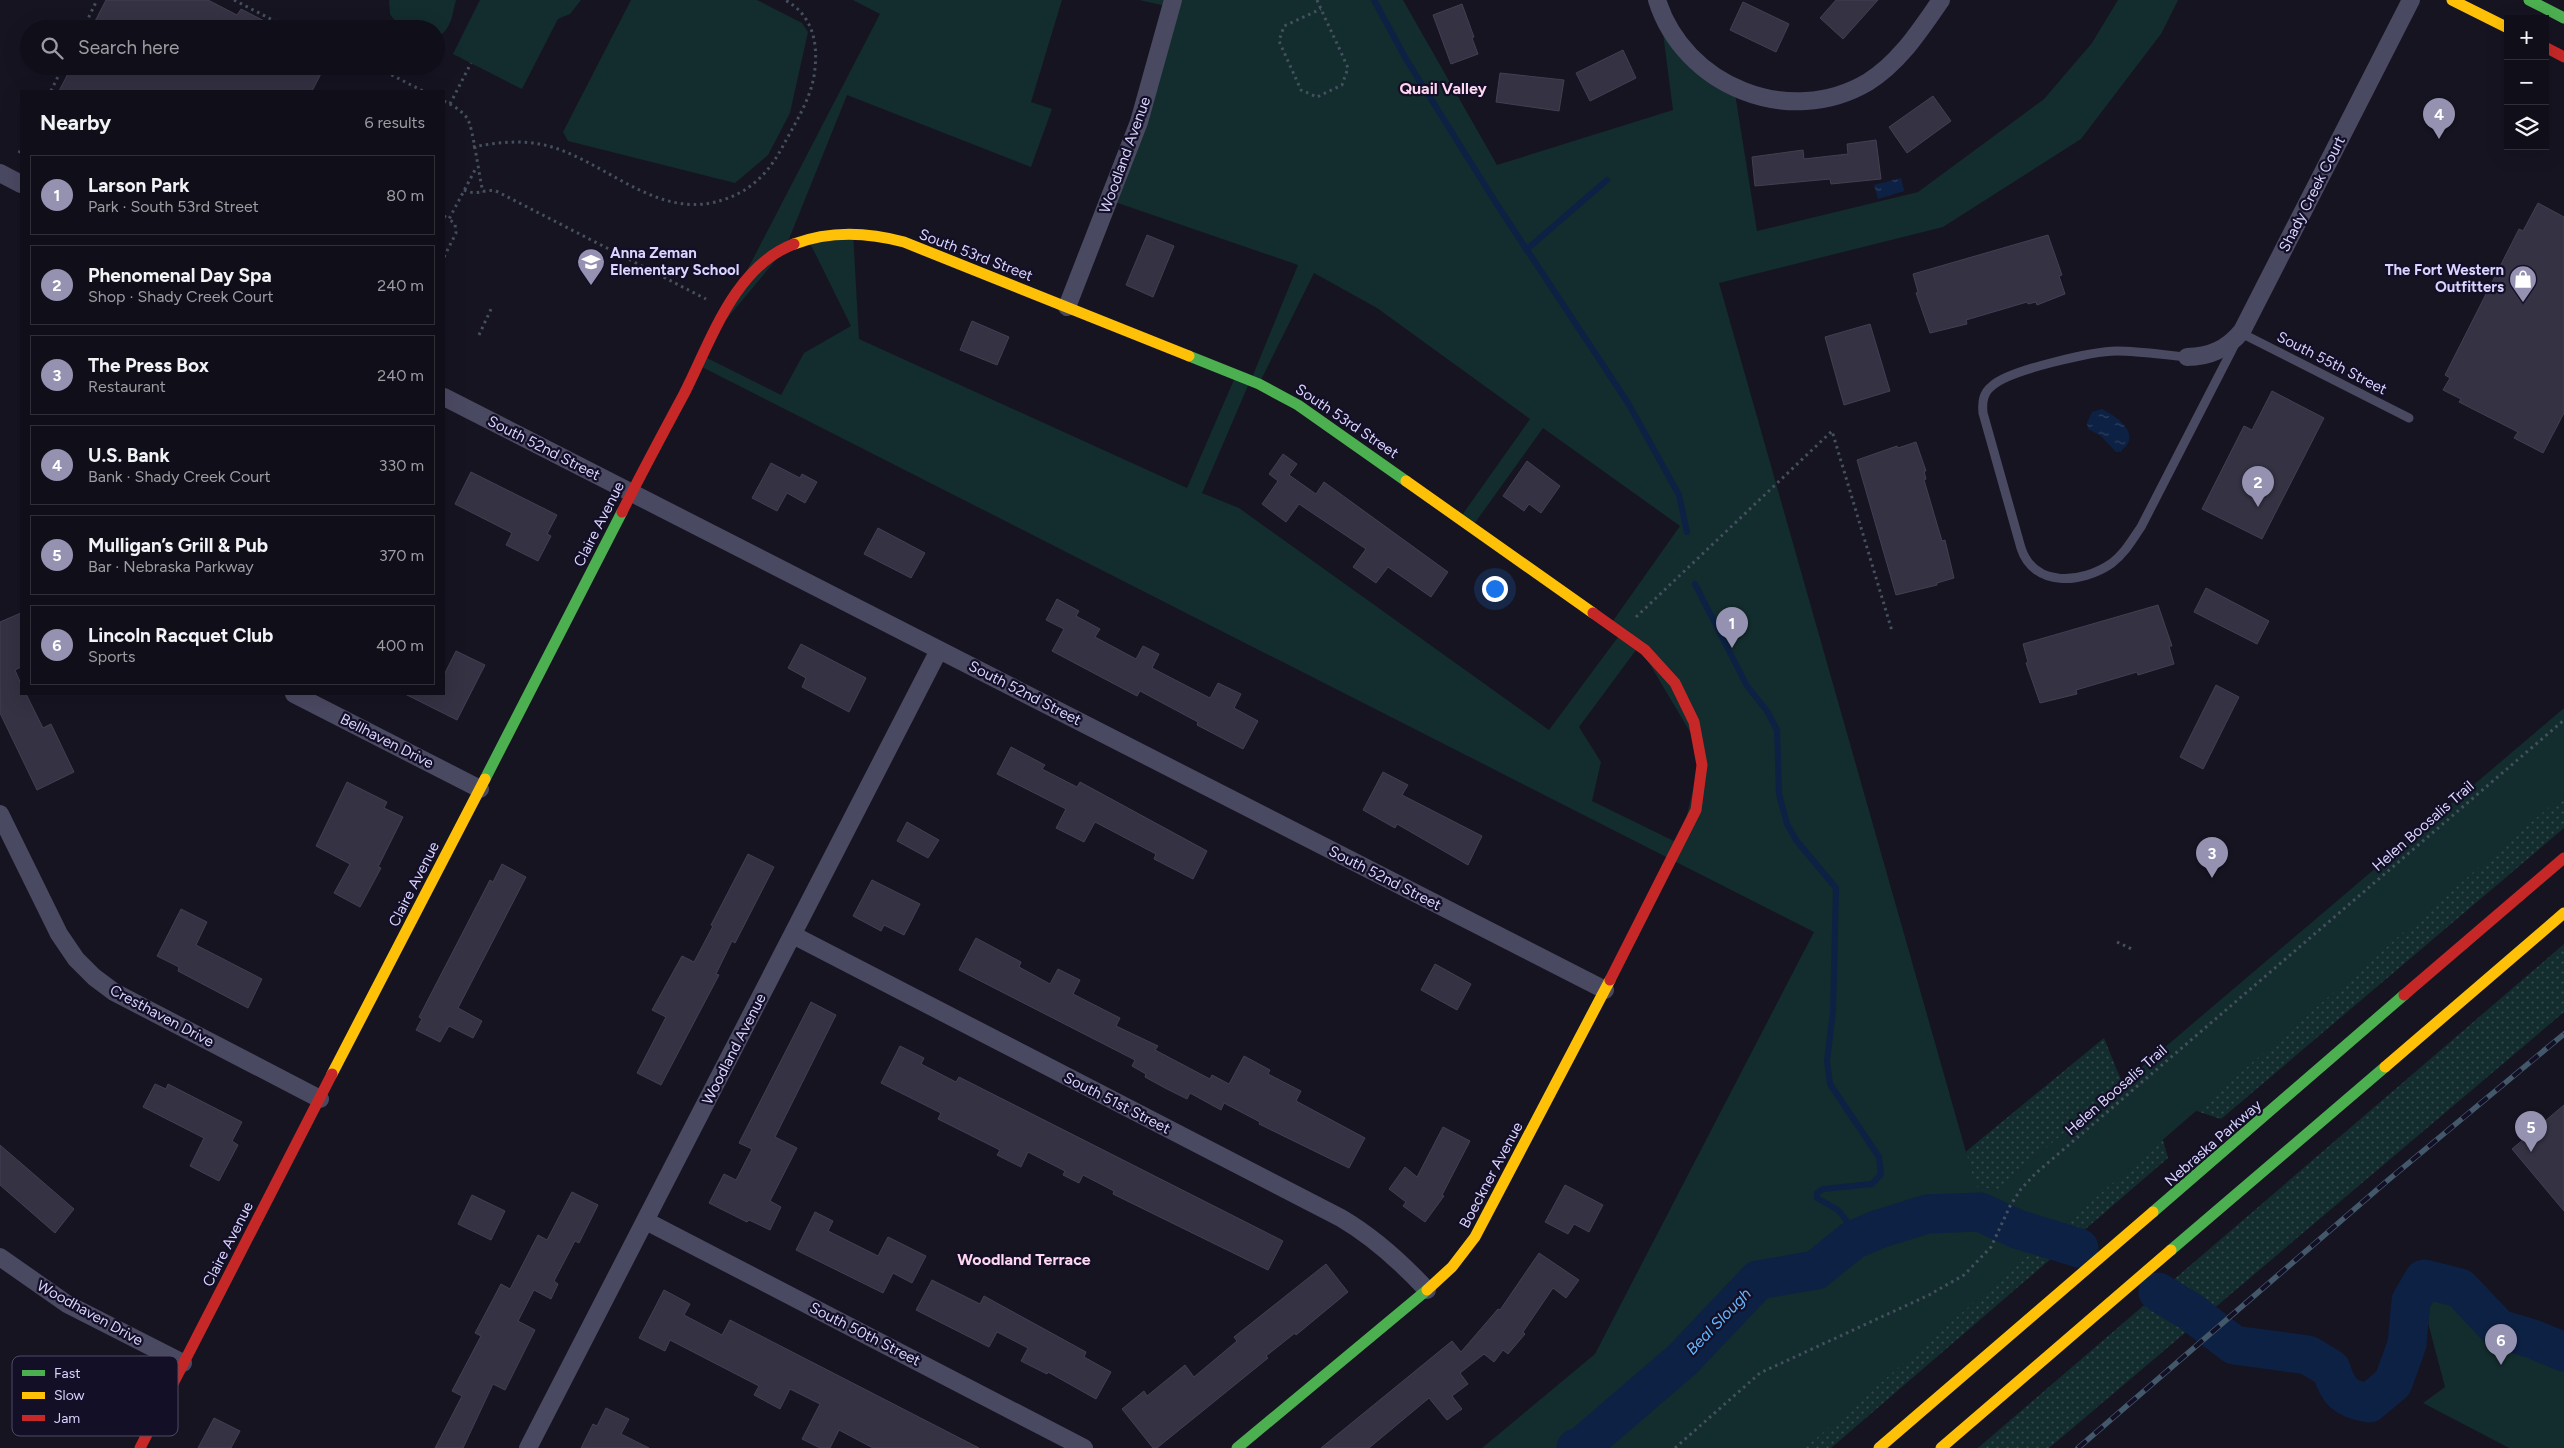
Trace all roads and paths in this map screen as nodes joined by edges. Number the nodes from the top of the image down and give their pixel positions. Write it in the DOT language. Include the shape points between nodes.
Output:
graph roads {
  1 [pos="97,0"];
  2 [pos="234,0"];
  3 [pos="784,0"];
  4 [pos="1173,0"];
  5 [pos="1317,0"];
  6 [pos="1657,0"];
  7 [pos="1941,0"];
  8 [pos="2411,0"];
  9 [pos="2452,0"];
  10 [pos="2530,0"];
  11 [pos="1321,9"];
  12 [pos="2564,18"];
  13 [pos="87,20"];
  14 [pos="270,20"];
  15 [pos="2504,26"];
  16 [pos="2549,49"];
  17 [pos="2564,57"];
  18 [pos="471,63"];
  19 [pos="59,75"];
  20 [pos="392,75"];
  21 [pos="51,90"];
  22 [pos="421,90"];
  23 [pos="445,102"];
  24 [pos="450,104"];
  25 [pos="473,148"];
  26 [pos="476,167"];
  27 [pos="0,173"];
  28 [pos="20,183"];
  29 [pos="464,190"];
  30 [pos="483,192"];
  31 [pos="445,217"];
  32 [pos="449,219"];
  33 [pos="445,255"];
  34 [pos="706,299"];
  35 [pos="1067,306"];
  36 [pos="492,307"];
  37 [pos="2242,331"];
  38 [pos="714,334"];
  39 [pos="478,335"];
  40 [pos="2187,357"];
  41 [pos="445,398"];
  42 [pos="2409,418"];
  43 [pos="632,492"];
  44 [pos="1635,618"];
  45 [pos="1892,632"];
  46 [pos="939,650"];
  47 [pos="296,695"];
  48 [pos="2564,720"];
  49 [pos="480,789"];
  50 [pos="2,823"];
  51 [pos="1680,844"];
  52 [pos="2564,858"];
  53 [pos="2564,913"];
  54 [pos="793,935"];
  55 [pos="2117,942"];
  56 [pos="2134,950"];
  57 [pos="1605,990"];
  58 [pos="320,1099"];
  59 [pos="646,1221"];
  60 [pos="0,1257"];
  61 [pos="1428,1290"];
  62 [pos="169,1356"];
  63 [pos="178,1360"];
  64 [pos="183,1363"];
  65 [pos="178,1373"];
  66 [pos="146,1436"];
  67 [pos="140,1448"];
  68 [pos="528,1448"];
  69 [pos="1084,1448"];
  70 [pos="1237,1448"];
  71 [pos="1674,1448"];
  72 [pos="1879,1448"];
  73 [pos="1941,1448"];
  1 -- 13 [label="path"];
  2 -- 14 [label="path"];
  3 -- 25 [label="path" via="805,17 813,33 816,53 813,80 775,161 757,182 734,196 704,204 676,204 648,195 548,146 510,142"];
  4 -- 35 [label="street, Woodland Avenue" via="1139,122"];
  5 -- 11 [label="path"];
  6 -- 7 [label="street" via="1676,39 1698,65 1750,95 1791,101 1834,96 1867,82 1900,54"];
  8 -- 37 [label="street, Shady Creek Court"];
  9 -- 15 [label="street"];
  10 -- 12 [label="street"];
  11 -- 11 [label="path" via="1348,68 1342,85 1317,97 1301,90 1279,41 1284,26"];
  16 -- 17 [label="street"];
  18 -- 24 [label="path"];
  19 -- 21 [label="path"];
  20 -- 22 [label="path"];
  23 -- 24 [label="path"];
  24 -- 25 [label="path" via="466,118"];
  25 -- 26 [label="path"];
  26 -- 29 [label="path"];
  26 -- 30 [label="path"];
  27 -- 28 [label="street"];
  29 -- 30 [label="path" via="472,194"];
  29 -- 32 [label="path"];
  30 -- 34 [label="path" via="498,192"];
  31 -- 32 [label="path"];
  32 -- 33 [label="path" via="456,229"];
  35 -- 38 [label="street, South 53rd Street" via="892,238 864,233 835,233 800,242 762,265 744,286"];
  35 -- 51 [label="street, South 53rd Street" via="1259,384 1298,404 1655,658 1669,672 1687,702 1702,752 1698,802"];
  36 -- 39 [label="path"];
  37 -- 40 [label="street, Shady Creek Court" via="2234,341 2212,354"];
  37 -- 40 [label="lane" via="2141,526 2122,554 2102,569 2075,577 2048,577 2034,570 2024,558 1983,413 1986,392 2014,374 2096,354 2118,351"];
  37 -- 42 [label="lane, South 55th Street"];
  38 -- 43 [label="street, Claire Avenue"];
  41 -- 43 [label="street, South 52nd Street"];
  43 -- 46 [label="street, South 52nd Street"];
  43 -- 49 [label="street, Claire Avenue"];
  44 -- 45 [label="path" via="1832,431"];
  46 -- 54 [label="street, Woodland Avenue"];
  46 -- 57 [label="street, South 52nd Street"];
  47 -- 49 [label="street, Bellhaven Drive"];
  48 -- 71 [label="path, Helen Boosalis Trail" via="2036,1173 2010,1206 1991,1248 1964,1275 1929,1295 1760,1373"];
  49 -- 58 [label="street, Claire Avenue"];
  50 -- 58 [label="street, Cresthaven Drive" via="59,934 94,977 114,992"];
  51 -- 57 [label="street, Boeckner Avenue"];
  52 -- 72 [label="street, Nebraska Parkway"];
  53 -- 73 [label="street"];
  54 -- 59 [label="street, Woodland Avenue"];
  54 -- 61 [label="street, South 51st Street" via="1341,1218 1368,1234"];
  55 -- 56 [label="path"];
  57 -- 61 [label="street, Boeckner Avenue" via="1475,1237 1452,1267"];
  58 -- 64 [label="street, Claire Avenue"];
  59 -- 68 [label="street, Woodland Avenue"];
  59 -- 69 [label="street, South 50th Street"];
  60 -- 62 [label="street, Woodhaven Drive" via="67,1304"];
  61 -- 70 [label="street, Boeckner Avenue"];
  63 -- 64 [label="street, Woodhaven Drive"];
  64 -- 65 [label="street, Claire Avenue"];
  66 -- 67 [label="street, Claire Avenue"];
}
